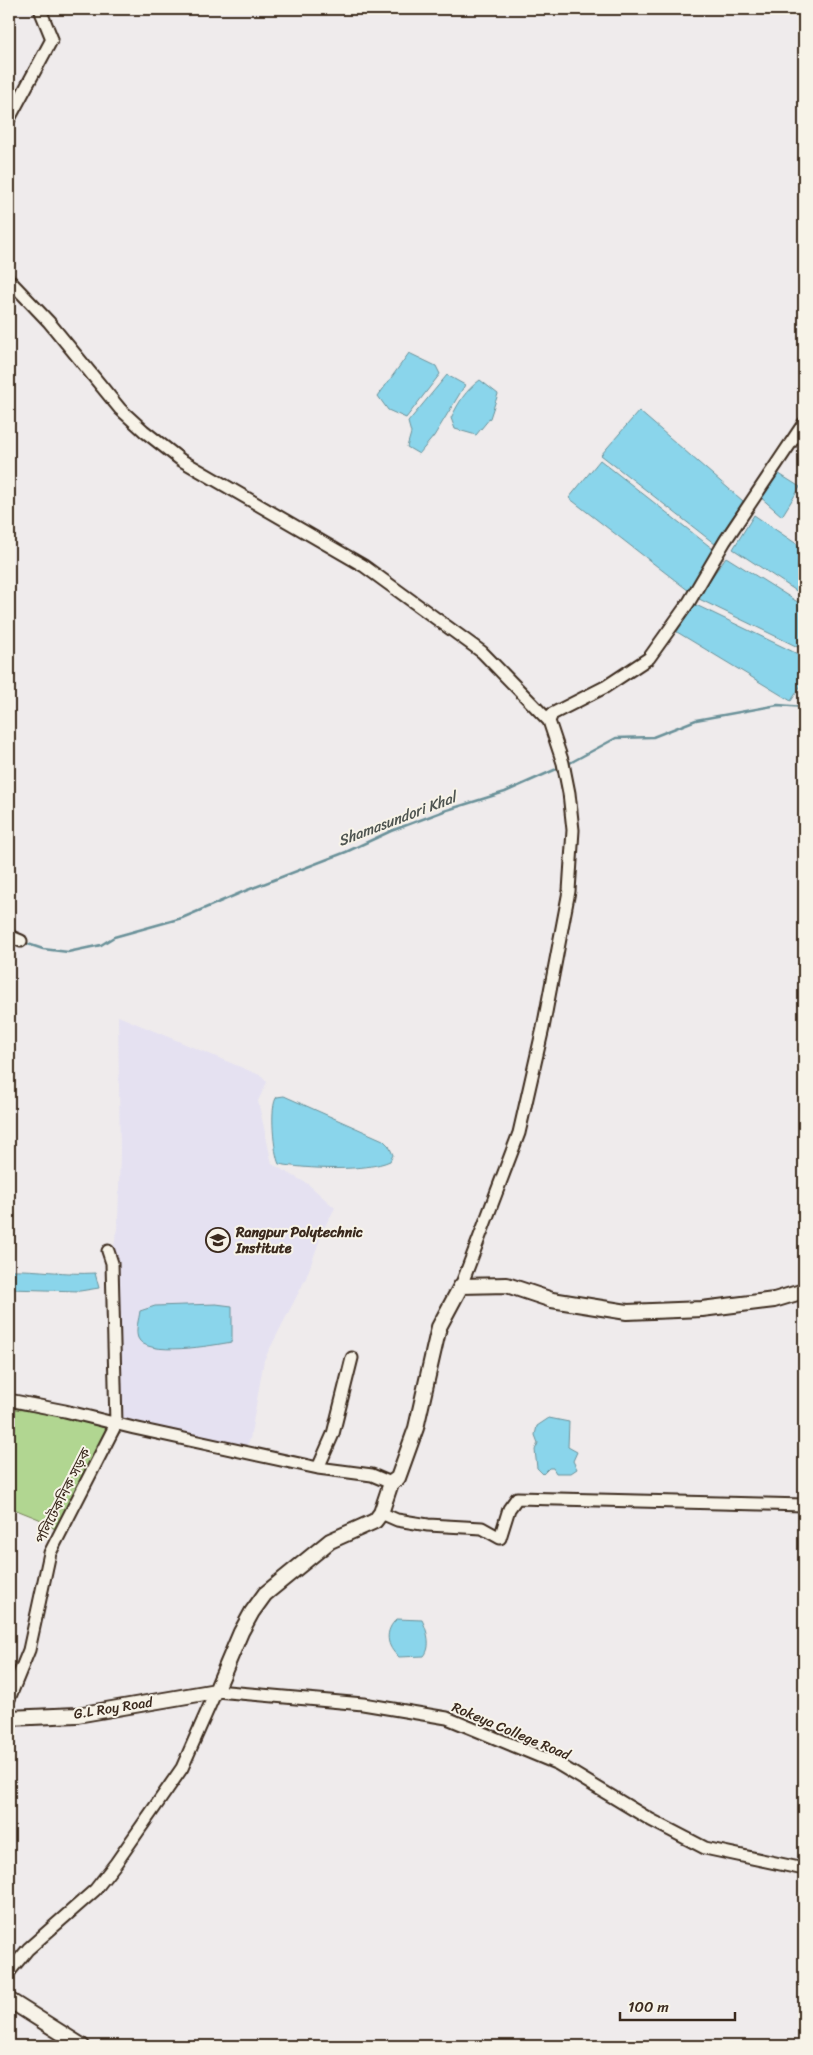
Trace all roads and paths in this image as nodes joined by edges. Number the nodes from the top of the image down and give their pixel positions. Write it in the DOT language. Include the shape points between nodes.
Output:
graph roads {
  1 [pos="42,9"];
  2 [pos="9,118"];
  3 [pos="9,280"];
  4 [pos="804,424"];
  5 [pos="549,721"];
  6 [pos="9,936"];
  7 [pos="21,942"];
  8 [pos="108,1251"];
  9 [pos="461,1286"];
  10 [pos="804,1291"];
  11 [pos="352,1358"];
  12 [pos="9,1400"];
  13 [pos="116,1424"];
  14 [pos="318,1468"];
  15 [pos="391,1482"];
  16 [pos="804,1505"];
  17 [pos="381,1513"];
  18 [pos="216,1691"];
  19 [pos="9,1699"];
  20 [pos="9,1718"];
  21 [pos="804,1869"];
  22 [pos="9,1972"];
  23 [pos="9,2000"];
  24 [pos="82,2046"];
  1 -- 2 [label="street" via="52,39"];
  3 -- 5 [label="street" via="49,322 120,409 144,430 181,460 364,566 482,652"];
  4 -- 5 [label="street" via="649,658 605,687 552,714"];
  5 -- 9 [label="street" via="564,768 573,830 569,891 519,1133"];
  6 -- 7 [label="street"];
  8 -- 13 [label="street" via="112,1263"];
  9 -- 10 [label="main road" via="507,1285 552,1300 627,1312 702,1309 774,1300"];
  9 -- 15 [label="main road" via="439,1327 416,1428 398,1478"];
  11 -- 14 [label="street" via="333,1434"];
  12 -- 13 [label="street"];
  13 -- 14 [label="street"];
  13 -- 19 [label="street, পলিটেকনিক সড়ক" via="50,1553 29,1650"];
  14 -- 15 [label="street" via="372,1475"];
  15 -- 17 [label="main road"];
  16 -- 17 [label="street" via="517,1498 509,1509 500,1538 482,1528 428,1525 396,1520"];
  17 -- 18 [label="main road" via="375,1521 330,1542 265,1594 241,1632"];
  18 -- 20 [label="main road, G.L Roy Road" via="77,1716"];
  18 -- 21 [label="street, Rokeya College Road" via="363,1704 447,1718 558,1764 651,1820 706,1848"];
  18 -- 22 [label="street" via="182,1768 116,1863 95,1890 28,1949"];
  23 -- 24 [label="main road"];
}
